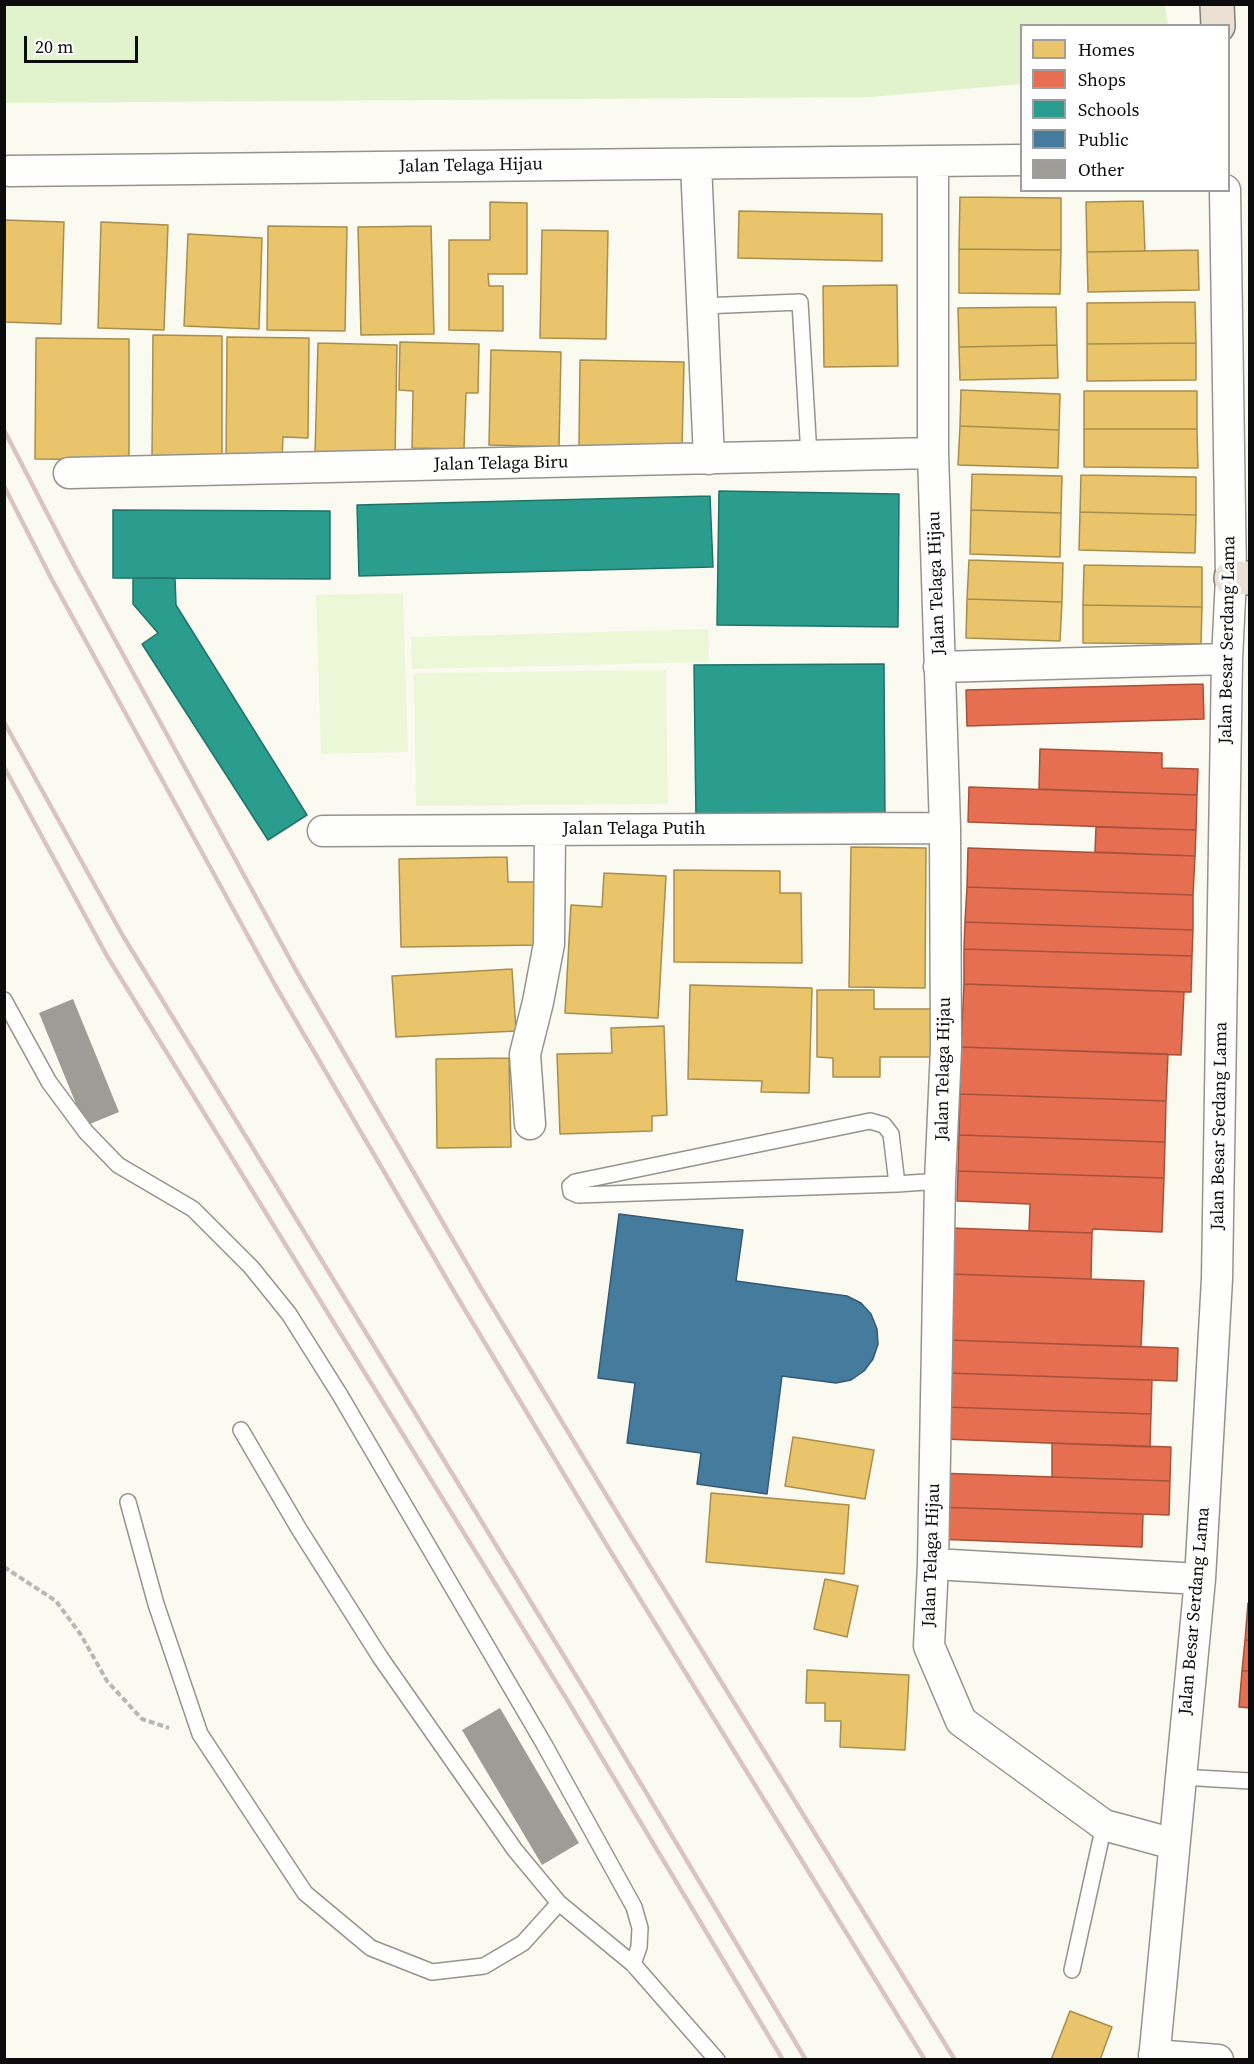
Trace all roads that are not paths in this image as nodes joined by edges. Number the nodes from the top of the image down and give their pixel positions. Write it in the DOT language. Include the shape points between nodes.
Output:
graph roads {
  1 [pos="1217,4"];
  2 [pos="1218,24"];
  3 [pos="1020,160"];
  4 [pos="933,162"];
  5 [pos="696,164"];
  6 [pos="9,171"];
  7 [pos="1225,192"];
  8 [pos="702,306"];
  9 [pos="933,453"];
  10 [pos="809,456"];
  11 [pos="709,459"];
  12 [pos="69,474"];
  13 [pos="1240,578"];
  14 [pos="1227,659"];
  15 [pos="939,667"];
  16 [pos="945,828"];
  17 [pos="550,830"];
  18 [pos="323,831"];
  19 [pos="4,1000"];
  20 [pos="530,1124"];
  21 [pos="940,1181"];
  22 [pos="897,1184"];
  23 [pos="242,1430"];
  24 [pos="128,1502"];
  25 [pos="933,1564"];
  26 [pos="1200,1579"];
  27 [pos="1181,1777"];
  28 [pos="1250,1781"];
  29 [pos="1104,1825"];
  30 [pos="1174,1844"];
  31 [pos="559,1904"];
  32 [pos="633,1964"];
  33 [pos="1072,1970"];
  34 [pos="1154,2057"];
  35 [pos="717,2060"];
  36 [pos="1218,2060"];
  1 -- 2 [label="highway"];
  3 -- 4 [label="street, Jalan Telaga Hijau"];
  4 -- 5 [label="street, Jalan Telaga Hijau"];
  4 -- 9 [label="street, Jalan Telaga Hijau"];
  5 -- 6 [label="street, Jalan Telaga Hijau"];
  5 -- 8 [label="street"];
  7 -- 13 [label="street, Jalan Besar Serdang Lama"];
  8 -- 10 [label="lane" via="800,302"];
  8 -- 11 [label="street"];
  9 -- 10 [label="street, Jalan Telaga Biru"];
  9 -- 15 [label="street, Jalan Telaga Hijau"];
  10 -- 11 [label="street, Jalan Telaga Biru"];
  11 -- 12 [label="street, Jalan Telaga Biru"];
  13 -- 14 [label="street, Jalan Besar Serdang Lama"];
  14 -- 15 [label="street"];
  14 -- 26 [label="street, Jalan Besar Serdang Lama" via="1217,1279"];
  15 -- 16 [label="street, Jalan Telaga Hijau"];
  16 -- 17 [label="street, Jalan Telaga Putih"];
  16 -- 21 [label="street, Jalan Telaga Hijau" via="946,1049"];
  17 -- 18 [label="street, Jalan Telaga Putih"];
  17 -- 20 [label="street" via="549,944 525,1054"];
  19 -- 32 [label="lane" via="49,1082 86,1132 118,1165 193,1209 251,1267 289,1314 544,1744 634,1907 640,1928"];
  21 -- 22 [label="lane"];
  21 -- 25 [label="street, Jalan Telaga Hijau"];
  22 -- 22 [label="lane" via="578,1195 571,1192 570,1186 870,1121 884,1125 891,1134"];
  23 -- 31 [label="lane" via="380,1657 515,1850"];
  24 -- 31 [label="lane" via="156,1604 200,1734 305,1893 370,1948 432,1972 484,1966 524,1942"];
  25 -- 26 [label="street"];
  25 -- 29 [label="street, Jalan Telaga Hijau" via="929,1646 961,1722"];
  26 -- 27 [label="street, Jalan Besar Serdang Lama"];
  27 -- 28 [label="lane"];
  27 -- 30 [label="street, Jalan Besar Serdang Lama"];
  29 -- 30 [label="street, Jalan Telaga Hijau"];
  29 -- 33 [label="lane"];
  30 -- 34 [label="street, Jalan Besar Serdang Lama"];
  31 -- 32 [label="lane"];
  32 -- 35 [label="lane"];
  34 -- 36 [label="street"];
}
